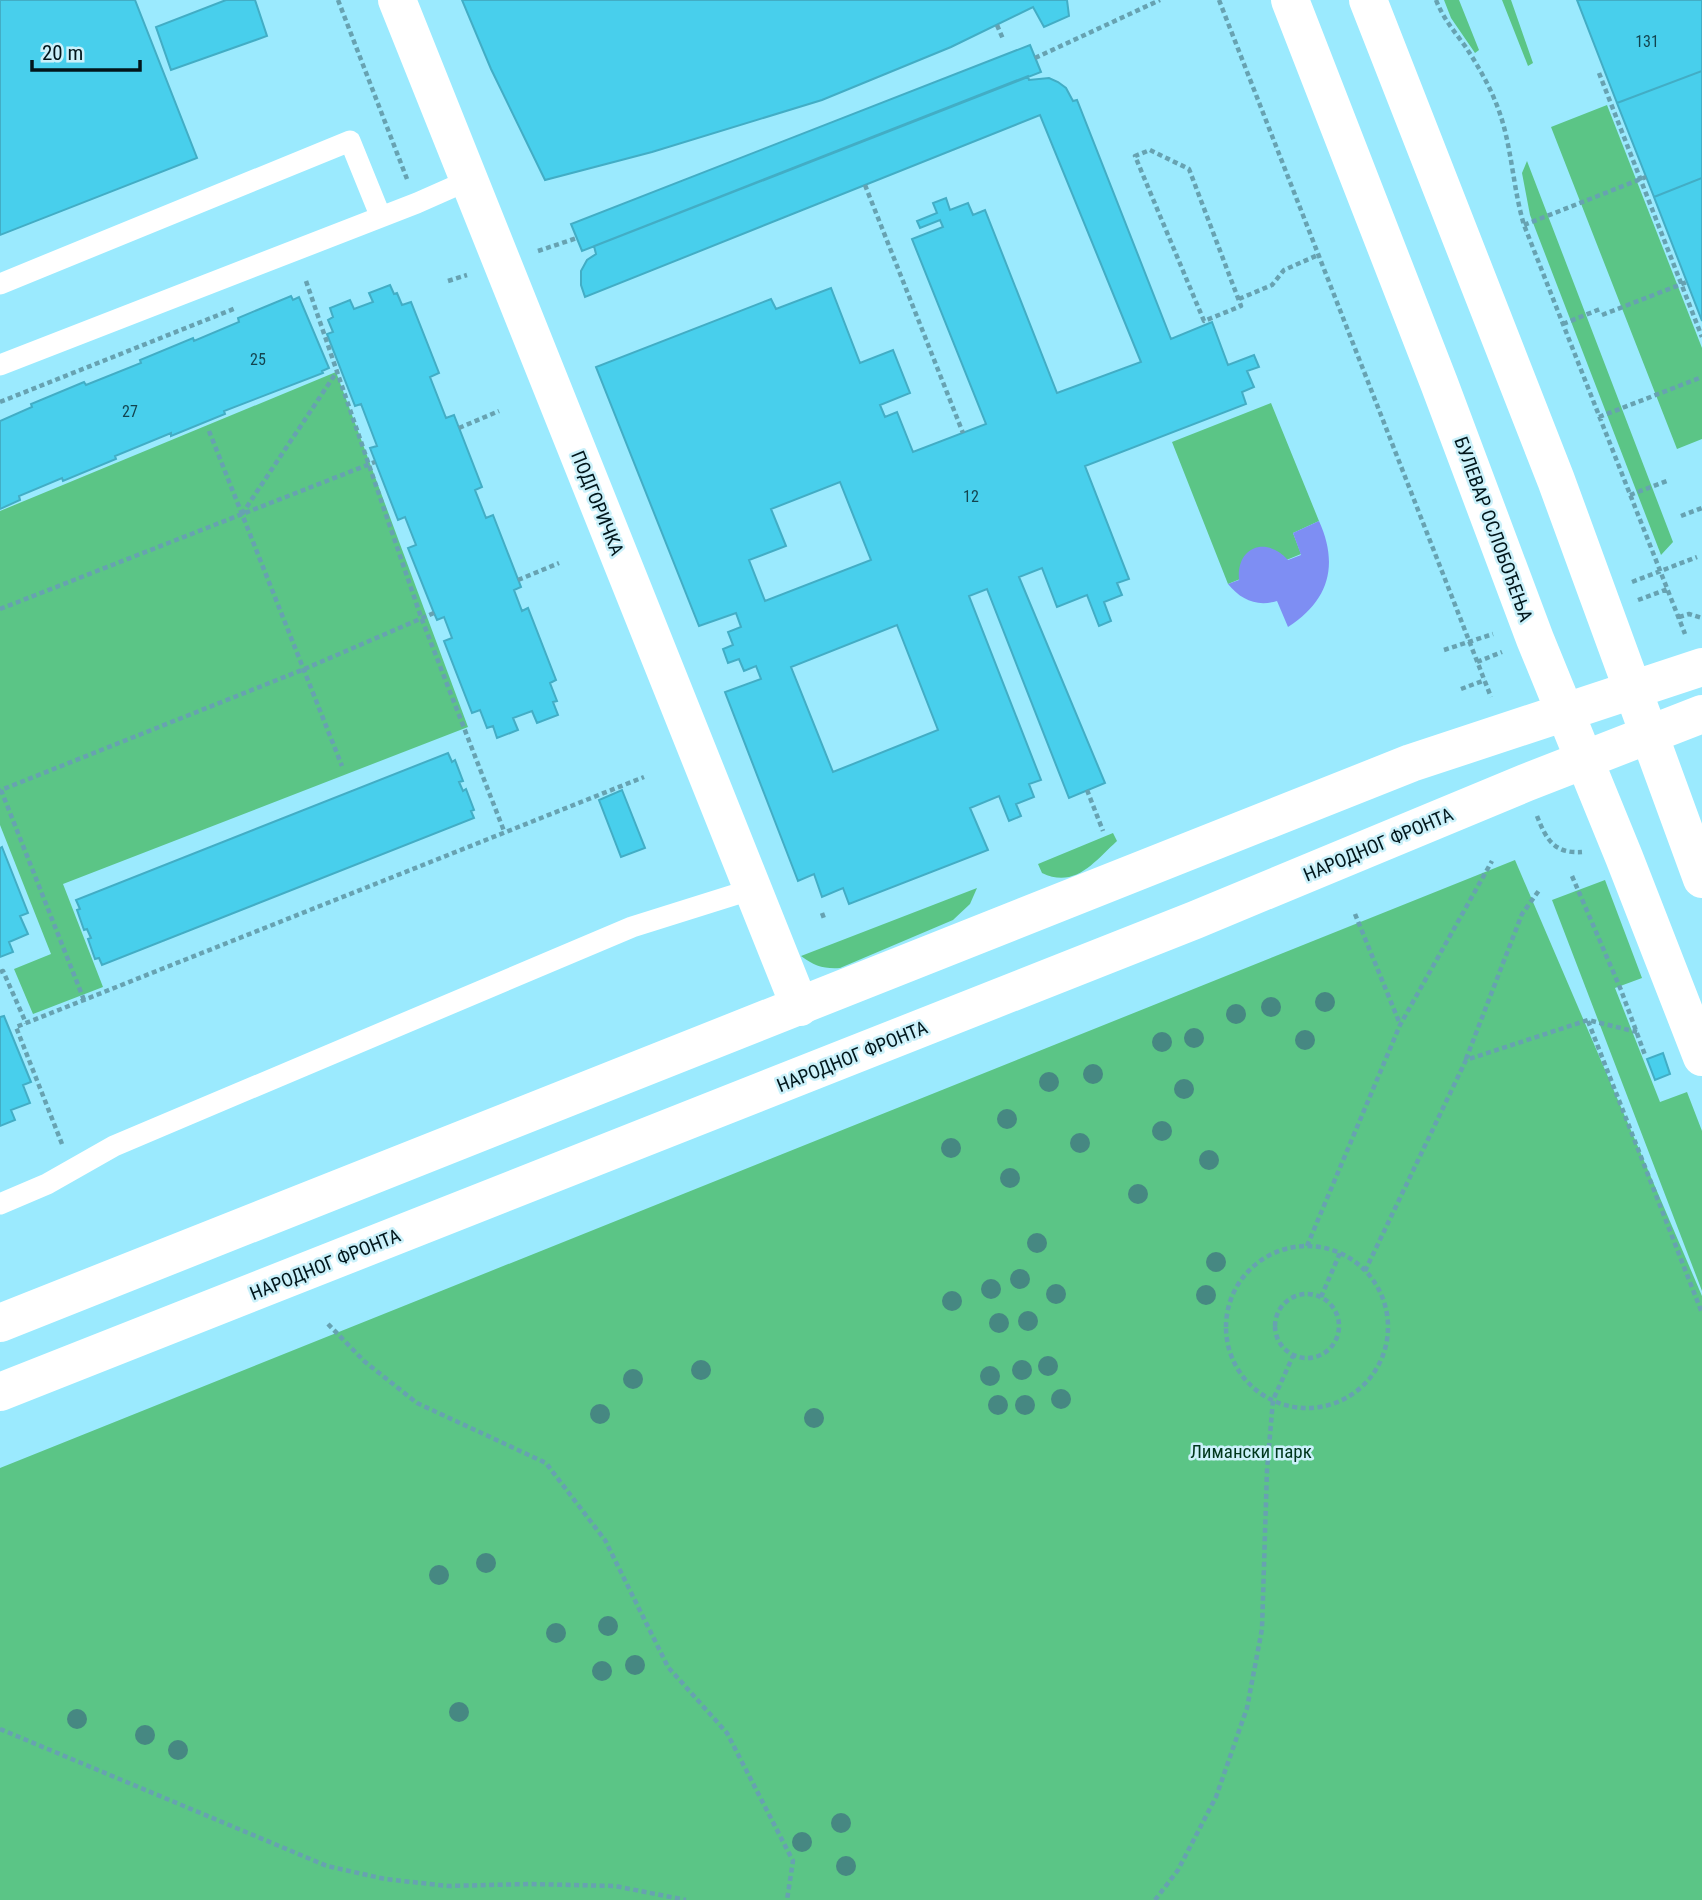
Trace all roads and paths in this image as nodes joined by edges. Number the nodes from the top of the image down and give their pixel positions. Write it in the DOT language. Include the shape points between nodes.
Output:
graph roads {
  1 [pos="338,0"];
  2 [pos="397,0"];
  3 [pos="1160,0"];
  4 [pos="1219,0"];
  5 [pos="1290,0"];
  6 [pos="1368,0"];
  7 [pos="1437,0"];
  8 [pos="997,25"];
  9 [pos="1003,39"];
  10 [pos="1035,58"];
  11 [pos="1599,73"];
  12 [pos="1643,178"];
  13 [pos="469,180"];
  14 [pos="865,185"];
  15 [pos="416,202"];
  16 [pos="380,215"];
  17 [pos="1524,225"];
  18 [pos="1318,255"];
  19 [pos="306,281"];
  20 [pos="0,284"];
  21 [pos="1684,284"];
  22 [pos="1239,299"];
  23 [pos="1563,324"];
  24 [pos="1702,337"];
  25 [pos="0,365"];
  26 [pos="336,372"];
  27 [pos="1702,377"];
  28 [pos="499,411"];
  29 [pos="1599,417"];
  30 [pos="459,428"];
  31 [pos="209,431"];
  32 [pos="962,433"];
  33 [pos="372,463"];
  34 [pos="1667,481"];
  35 [pos="1630,495"];
  36 [pos="1702,508"];
  37 [pos="242,514"];
  38 [pos="1681,516"];
  39 [pos="559,563"];
  40 [pos="517,580"];
  41 [pos="0,609"];
  42 [pos="433,613"];
  43 [pos="421,617"];
  44 [pos="1679,617"];
  45 [pos="1702,618"];
  46 [pos="1700,667"];
  47 [pos="302,670"];
  48 [pos="1633,689"];
  49 [pos="1461,690"];
  50 [pos="1564,711"];
  51 [pos="1702,714"];
  52 [pos="1650,734"];
  53 [pos="1584,760"];
  54 [pos="342,766"];
  55 [pos="644,777"];
  56 [pos="1087,790"];
  57 [pos="504,831"];
  58 [pos="1103,831"];
  59 [pos="1492,861"];
  60 [pos="1572,876"];
  61 [pos="1702,879"];
  62 [pos="752,889"];
  63 [pos="1540,889"];
  64 [pos="822,914"];
  65 [pos="1355,914"];
  66 [pos="825,921"];
  67 [pos="0,972"];
  68 [pos="84,1000"];
  69 [pos="800,1007"];
  70 [pos="1588,1020"];
  71 [pos="26,1023"];
  72 [pos="1400,1025"];
  73 [pos="1637,1032"];
  74 [pos="1646,1055"];
  75 [pos="1702,1057"];
  76 [pos="1466,1060"];
  77 [pos="64,1149"];
  78 [pos="0,1203"];
  79 [pos="1307,1246"];
  80 [pos="1340,1253"];
  81 [pos="1366,1271"];
  82 [pos="1321,1297"];
  83 [pos="1702,1313"];
  84 [pos="0,1322"];
  85 [pos="328,1324"];
  86 [pos="1293,1356"];
  87 [pos="0,1392"];
  88 [pos="1273,1400"];
  89 [pos="0,1729"];
  90 [pos="686,1900"];
  91 [pos="787,1900"];
  92 [pos="1155,1900"];
  1 -- 15 [label="path"];
  2 -- 13 [label="street, ПОДГОРИЧКА"];
  3 -- 10 [label="path"];
  4 -- 18 [label="path"];
  5 -- 50 [label="street, БУЛЕВАР ОСЛОБОЂЕЊА"];
  6 -- 48 [label="street"];
  7 -- 17 [label="path" via="1497,106"];
  8 -- 9 [label="path"];
  11 -- 12 [label="path"];
  12 -- 17 [label="path"];
  12 -- 21 [label="path"];
  13 -- 15 [label="lane"];
  13 -- 62 [label="street, ПОДГОРИЧКА"];
  14 -- 32 [label="path"];
  15 -- 16 [label="lane"];
  16 -- 20 [label="lane" via="350,141"];
  16 -- 25 [label="lane"];
  17 -- 23 [label="path"];
  18 -- 22 [label="path" via="1284,270 1272,285"];
  18 -- 49 [label="path" via="1485,680"];
  19 -- 26 [label="path"];
  21 -- 23 [label="path"];
  21 -- 24 [label="path"];
  22 -- 22 [label="path" via="1241,306 1204,321 1135,156 1150,150 1189,169"];
  23 -- 29 [label="path"];
  26 -- 33 [label="path"];
  26 -- 37 [label="path"];
  27 -- 29 [label="path"];
  28 -- 30 [label="path"];
  29 -- 35 [label="path"];
  31 -- 37 [label="path"];
  33 -- 37 [label="path"];
  33 -- 43 [label="path"];
  34 -- 35 [label="path"];
  35 -- 44 [label="path"];
  36 -- 38 [label="path"];
  37 -- 41 [label="path"];
  37 -- 47 [label="path"];
  39 -- 40 [label="path"];
  42 -- 43 [label="path"];
  43 -- 47 [label="path"];
  43 -- 57 [label="path"];
  44 -- 45 [label="path"];
  44 -- 46 [label="path"];
  46 -- 48 [label="street"];
  47 -- 54 [label="path"];
  47 -- 68 [label="path" via="1,790"];
  48 -- 50 [label="street"];
  48 -- 52 [label="street"];
  50 -- 53 [label="street, БУЛЕВАР ОСЛОБОЂЕЊА"];
  50 -- 69 [label="street" via="1411,763"];
  51 -- 52 [label="street, НАРОДНОГ ФРОНТА"];
  52 -- 53 [label="street, НАРОДНОГ ФРОНТА"];
  52 -- 61 [label="street"];
  53 -- 75 [label="street, БУЛЕВАР ОСЛОБОЂЕЊА"];
  53 -- 87 [label="street, НАРОДНОГ ФРОНТА" via="1182,925"];
  55 -- 57 [label="path"];
  56 -- 58 [label="path"];
  57 -- 68 [label="path"];
  59 -- 72 [label="path"];
  60 -- 73 [label="path"];
  62 -- 69 [label="street, ПОДГОРИЧКА"];
  62 -- 78 [label="lane" via="619,933 114,1146 47,1184"];
  63 -- 76 [label="path" via="1522,914"];
  64 -- 66 [label="path"];
  65 -- 72 [label="path"];
  67 -- 71 [label="path"];
  68 -- 71 [label="path"];
  69 -- 84 [label="street"];
  70 -- 73 [label="path"];
  70 -- 76 [label="path"];
  70 -- 83 [label="path"];
  71 -- 77 [label="path" via="16,1027"];
  72 -- 79 [label="path"];
  73 -- 74 [label="path"];
  76 -- 81 [label="path"];
  79 -- 80 [label="path"];
  79 -- 88 [label="path" via="1285,1249 1248,1271 1228,1310 1230,1353 1254,1388"];
  80 -- 81 [label="path"];
  80 -- 82 [label="path"];
  81 -- 88 [label="path" via="1380,1291 1388,1315 1388,1340 1380,1364 1366,1384 1346,1399 1322,1407 1297,1408"];
  82 -- 86 [label="path" via="1338,1315 1337,1340 1318,1357"];
  82 -- 86 [label="path" via="1296,1296 1277,1313 1276,1337"];
  85 -- 91 [label="path" via="363,1361 416,1403 545,1463 605,1540 668,1667 727,1733 793,1861"];
  86 -- 88 [label="path"];
  88 -- 92 [label="path" via="1262,1629 1247,1708 1216,1797 1178,1870"];
  89 -- 90 [label="path" via="327,1866 448,1886 615,1886"];
}
